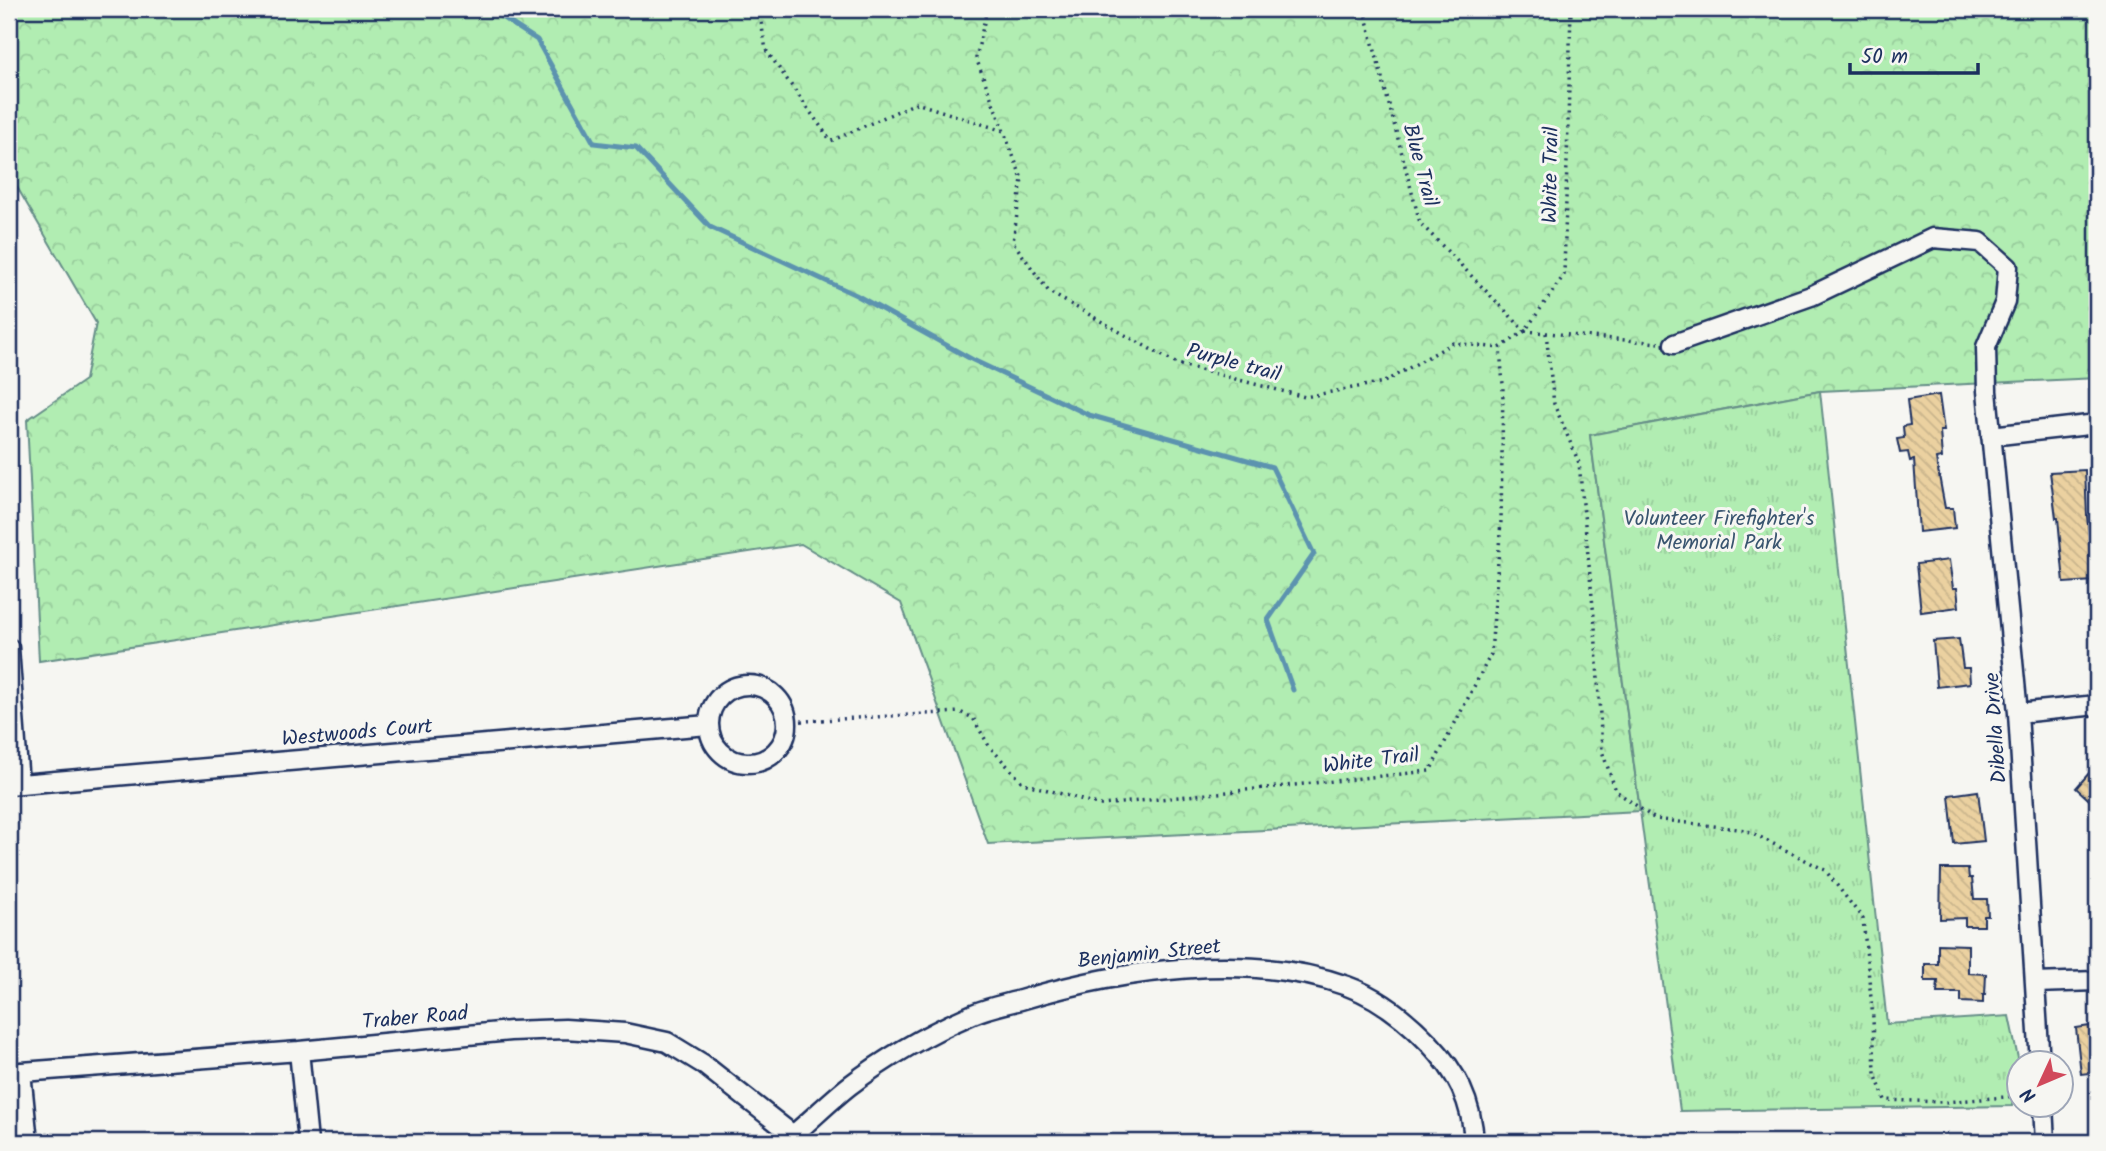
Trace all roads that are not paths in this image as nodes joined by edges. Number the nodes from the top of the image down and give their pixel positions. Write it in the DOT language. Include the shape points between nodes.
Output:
graph roads {
  1 [pos="1674,344"];
  2 [pos="2097,424"];
  3 [pos="1991,436"];
  4 [pos="9,648"];
  5 [pos="2097,705"];
  6 [pos="2018,713"];
  7 [pos="708,725"];
  8 [pos="14,784"];
  9 [pos="2097,981"];
  10 [pos="2035,982"];
  11 [pos="2039,1050"];
  12 [pos="299,1051"];
  13 [pos="15,1072"];
  14 [pos="2044,1120"];
  15 [pos="791,1139"];
  16 [pos="28,1142"];
  17 [pos="308,1142"];
  18 [pos="1474,1142"];
  19 [pos="2045,1142"];
  1 -- 3 [label="street, Dibella Drive" via="1811,296 1933,238 1980,242 2008,267 2005,302 1986,347"];
  2 -- 3 [label="street"];
  3 -- 6 [label="street, Dibella Drive"];
  4 -- 8 [label="street"];
  5 -- 6 [label="street"];
  6 -- 10 [label="street, Dibella Drive"];
  7 -- 7 [label="street" via="726,757 750,763 781,745 787,722 776,697 752,684 739,685 716,700"];
  7 -- 8 [label="street, Westwoods Court"];
  9 -- 10 [label="street"];
  10 -- 11 [label="street, Dibella Drive"];
  12 -- 13 [label="street, Traber Road"];
  12 -- 15 [label="street, Traber Road" via="510,1031 625,1033 667,1042 703,1064"];
  12 -- 17 [label="street"];
  13 -- 16 [label="street"];
  14 -- 19 [label="street"];
  15 -- 18 [label="street, Benjamin Street" via="878,1066 975,1013 1069,985 1238,967 1298,972 1349,986 1392,1011 1432,1046 1457,1078"];
}
